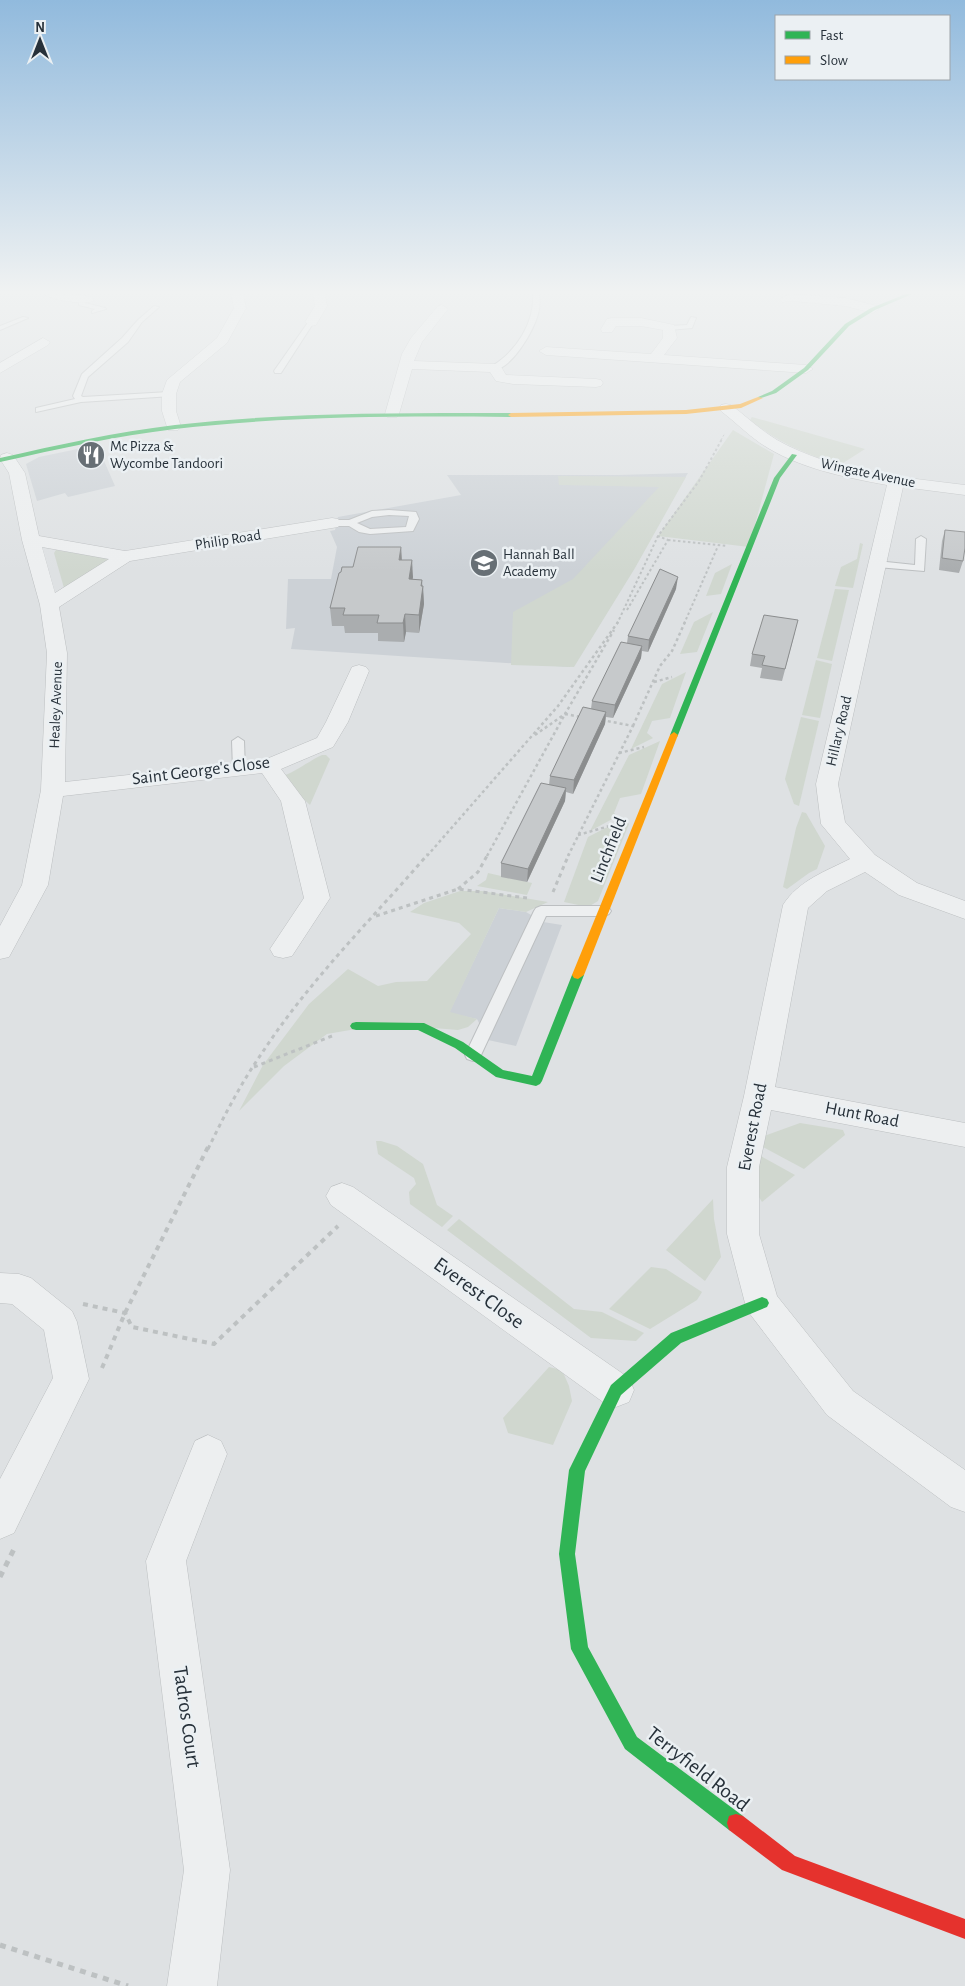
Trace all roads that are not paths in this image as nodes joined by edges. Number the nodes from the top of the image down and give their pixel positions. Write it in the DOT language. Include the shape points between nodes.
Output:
graph roads {
  1 [pos="81,387"];
  2 [pos="172,387"];
  3 [pos="399,387"];
  4 [pos="781,387"];
  5 [pos="169,394"];
  6 [pos="81,400"];
  7 [pos="39,410"];
  8 [pos="729,410"];
  9 [pos="392,414"];
  10 [pos="173,427"];
  11 [pos="794,455"];
  12 [pos="4,459"];
  13 [pos="896,481"];
  14 [pos="965,490"];
  15 [pos="351,523"];
  16 [pos="332,524"];
  17 [pos="921,539"];
  18 [pos="31,540"];
  19 [pos="125,556"];
  20 [pos="877,564"];
  21 [pos="49,605"];
  22 [pos="359,671"];
  23 [pos="238,741"];
  24 [pos="268,766"];
  25 [pos="239,769"];
  26 [pos="53,790"];
  27 [pos="866,861"];
  28 [pos="965,910"];
  29 [pos="604,911"];
  30 [pos="283,949"];
  31 [pos="0,950"];
  32 [pos="356,1026"];
  33 [pos="473,1054"];
  34 [pos="759,1096"];
  35 [pos="965,1135"];
  36 [pos="350,1202"];
  37 [pos="0,1288"];
  38 [pos="762,1303"];
  39 [pos="616,1390"];
  40 [pos="208,1454"];
  41 [pos="965,1493"];
  42 [pos="9,1530"];
  43 [pos="965,1929"];
  44 [pos="192,1986"];
  1 -- 6 [label="lane" via="77,396"];
  2 -- 5 [label="street"];
  3 -- 9 [label="street"];
  4 -- 8 [label="street"];
  5 -- 6 [label="lane"];
  5 -- 10 [label="street"];
  6 -- 7 [label="lane"];
  8 -- 9 [label="street" via="564,416"];
  8 -- 11 [label="street, Wingate Avenue" via="745,426"];
  9 -- 10 [label="street" via="244,420"];
  10 -- 12 [label="street"];
  11 -- 13 [label="street, Wingate Avenue" via="834,469"];
  11 -- 29 [label="street, Linchfield" via="777,478"];
  12 -- 18 [label="street, Healey Avenue" via="17,473"];
  13 -- 14 [label="street, Wingate Avenue"];
  13 -- 20 [label="street, Hillary Road"];
  15 -- 15 [label="lane" via="356,529 367,531 400,530 410,529 414,518 413,514 386,514 359,518"];
  15 -- 16 [label="lane"];
  16 -- 19 [label="street, Philip Road"];
  17 -- 20 [label="lane" via="920,569"];
  18 -- 19 [label="street, Philip Road"];
  18 -- 21 [label="street, Healey Avenue"];
  19 -- 21 [label="street, Philip Road"];
  20 -- 27 [label="street, Hillary Road" via="827,784 833,824"];
  21 -- 26 [label="street, Healey Avenue" via="57,654"];
  22 -- 24 [label="street, Saint George's Close" via="338,722 325,742"];
  23 -- 25 [label="lane"];
  24 -- 25 [label="street, Saint George's Close"];
  24 -- 30 [label="street" via="293,801 317,898"];
  25 -- 26 [label="street, Saint George's Close"];
  26 -- 31 [label="street, Healey Avenue" via="35,886"];
  27 -- 28 [label="street, Hillary Road" via="908,889"];
  27 -- 34 [label="street, Everest Road" via="818,885 796,904"];
  29 -- 33 [label="lane" via="541,911"];
  29 -- 33 [label="street, Linchfield" via="536,1081 500,1074"];
  32 -- 33 [label="street, Linchfield" via="420,1026"];
  34 -- 35 [label="street, Hunt Road"];
  34 -- 38 [label="street, Everest Road" via="743,1167 743,1234"];
  36 -- 39 [label="street, Everest Close"];
  37 -- 42 [label="street" via="19,1289 60,1322 71,1379"];
  38 -- 39 [label="street, Terryfield Road" via="676,1338"];
  38 -- 41 [label="street, Everest Road" via="840,1403"];
  39 -- 43 [label="street, Terryfield Road" via="577,1470 566,1554 580,1649 631,1743 789,1863"];
  40 -- 44 [label="street, Tadros Court" via="166,1561 207,1870"];
}
